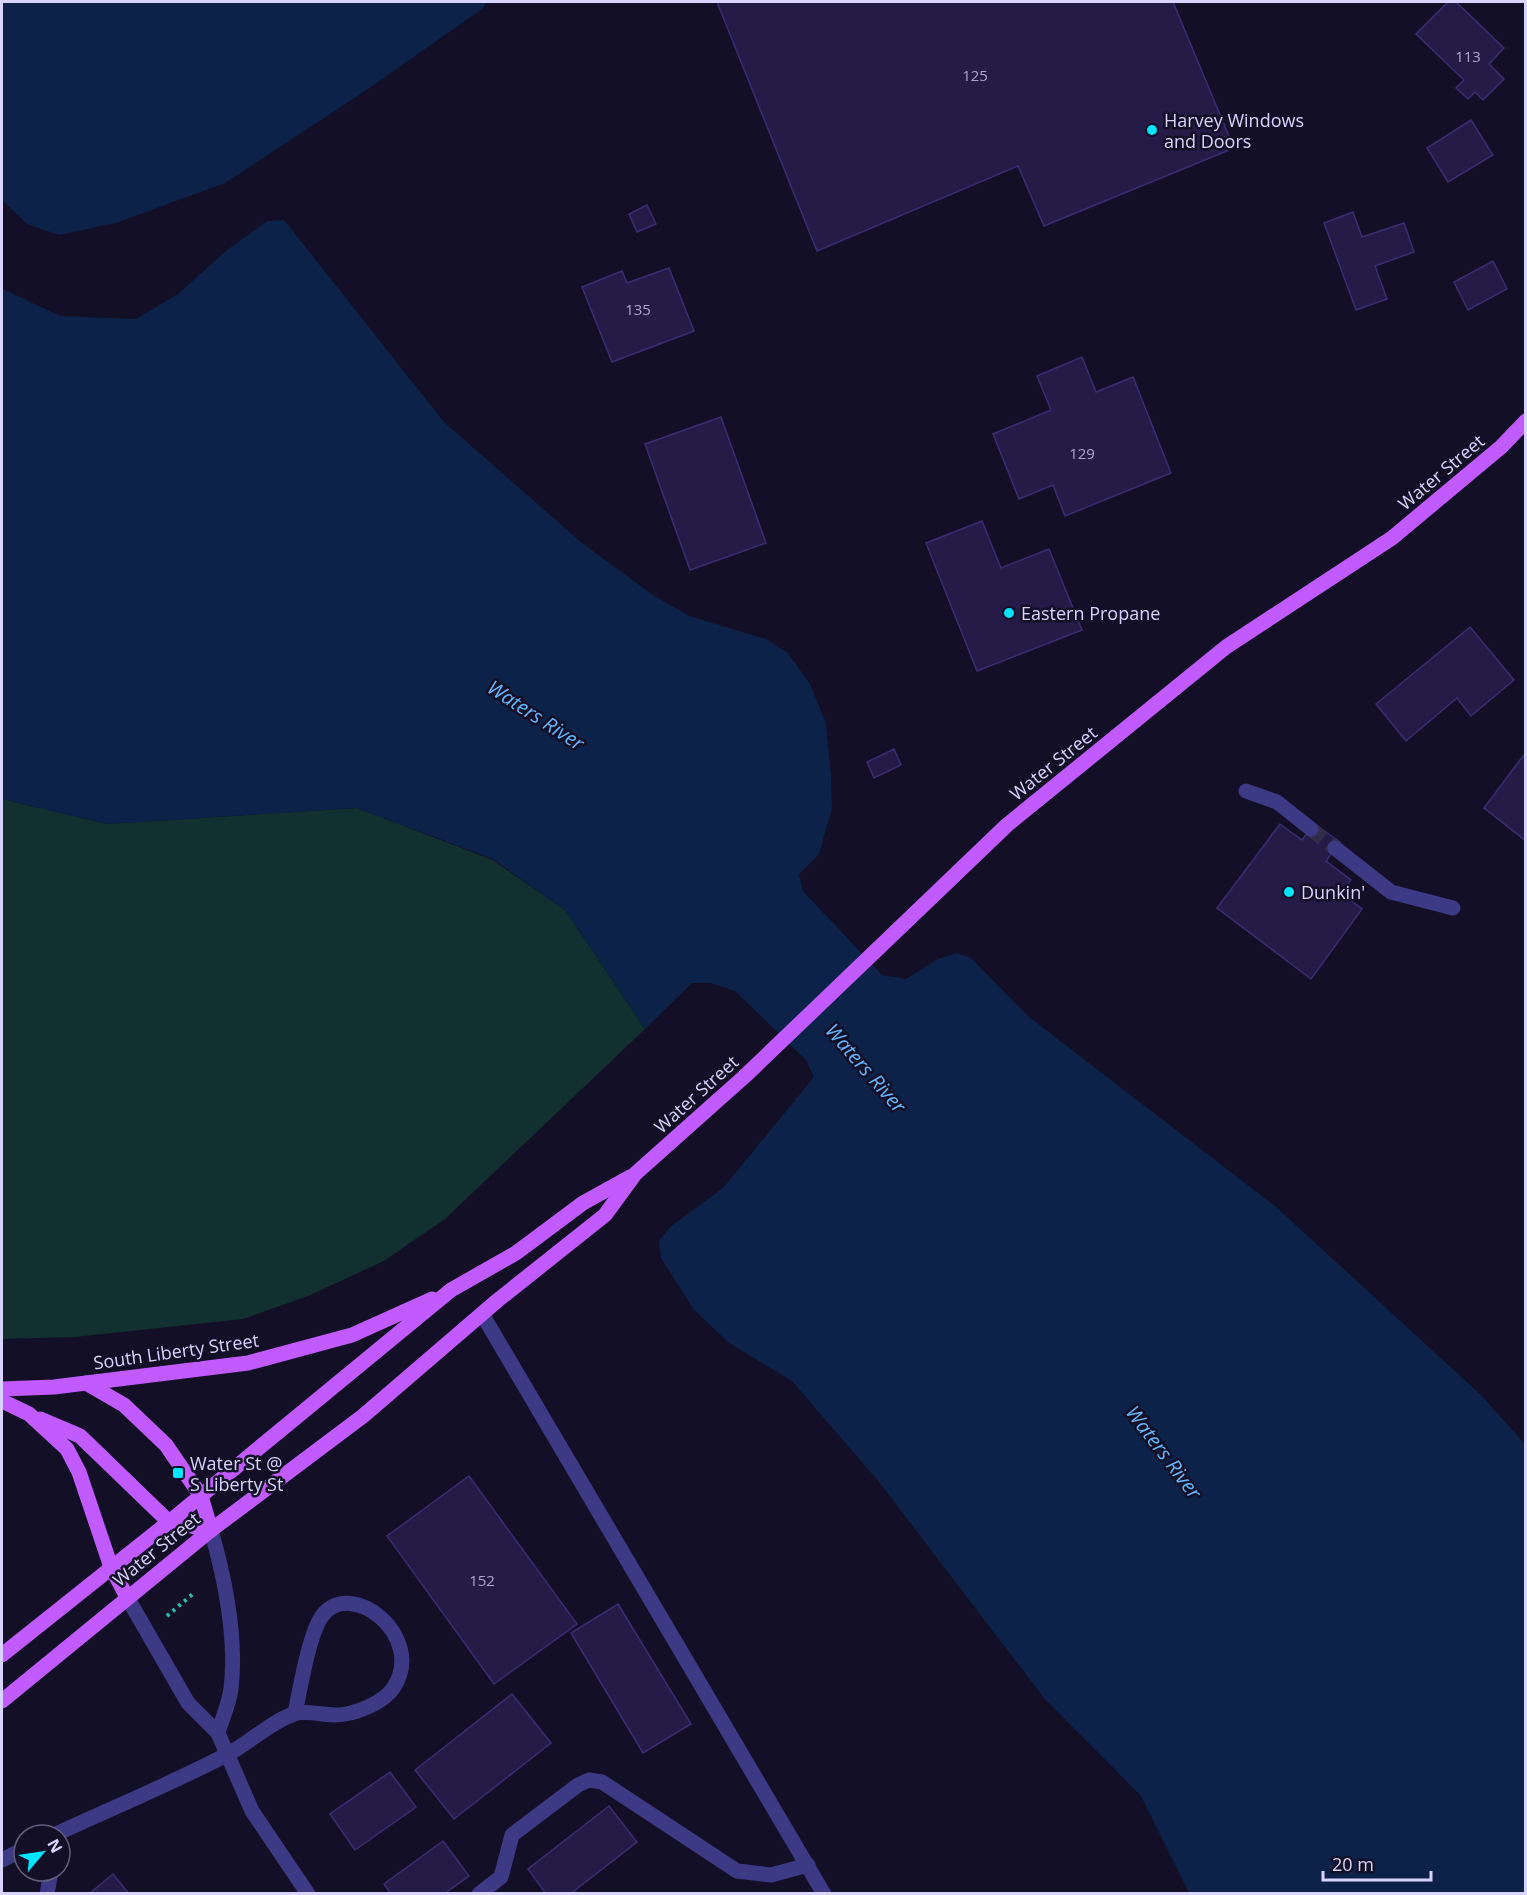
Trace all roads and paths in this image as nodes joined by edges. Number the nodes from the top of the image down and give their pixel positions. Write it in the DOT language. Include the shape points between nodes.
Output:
graph roads {
  1 [pos="1526,420"];
  2 [pos="1246,791"];
  3 [pos="1311,829"];
  4 [pos="1335,848"];
  5 [pos="1453,908"];
  6 [pos="635,1174"];
  7 [pos="451,1290"];
  8 [pos="482,1314"];
  9 [pos="86,1383"];
  10 [pos="2,1389"];
  11 [pos="2,1401"];
  12 [pos="28,1414"];
  13 [pos="201,1496"];
  14 [pos="169,1522"];
  15 [pos="211,1530"];
  16 [pos="111,1567"];
  17 [pos="194,1593"];
  18 [pos="127,1598"];
  19 [pos="167,1617"];
  20 [pos="2,1655"];
  21 [pos="2,1701"];
  22 [pos="295,1713"];
  23 [pos="218,1733"];
  24 [pos="228,1754"];
  25 [pos="72,1827"];
  26 [pos="808,1865"];
  27 [pos="308,1893"];
  28 [pos="479,1893"];
  29 [pos="824,1893"];
  1 -- 6 [label="main road, Water Street" via="1501,447 1392,538 1226,647 1007,825 745,1076"];
  2 -- 3 [label="lane" via="1277,802"];
  4 -- 5 [label="lane" via="1391,892"];
  6 -- 7 [label="main road, Water Street" via="584,1203 516,1253"];
  6 -- 8 [label="main road, Water Street" via="606,1215"];
  7 -- 9 [label="main road, South Liberty Street" via="352,1335 248,1363"];
  7 -- 13 [label="main road, Water Street"];
  8 -- 15 [label="main road, Water Street" via="363,1416"];
  8 -- 26 [label="lane"];
  9 -- 10 [label="main road, South Liberty Street"];
  9 -- 13 [label="main road" via="124,1405 166,1445"];
  11 -- 12 [label="main road"];
  12 -- 14 [label="main road" via="80,1436"];
  12 -- 16 [label="main road" via="67,1449 79,1472"];
  13 -- 14 [label="main road, Water Street"];
  13 -- 15 [label="main road"];
  14 -- 15 [label="main road"];
  14 -- 16 [label="main road, Water Street"];
  15 -- 18 [label="main road, Water Street"];
  15 -- 23 [label="lane" via="223,1570 234,1646 231,1692"];
  16 -- 18 [label="main road"];
  16 -- 20 [label="main road, Water Street"];
  17 -- 19 [label="path"];
  18 -- 21 [label="main road, Water Street"];
  18 -- 23 [label="lane" via="188,1703"];
  22 -- 22 [label="lane" via="338,1715 389,1696 401,1676 402,1647 387,1623 362,1604 338,1604 322,1616 313,1637"];
  22 -- 24 [label="lane"];
  23 -- 24 [label="lane"];
  24 -- 25 [label="lane"];
  24 -- 27 [label="lane" via="252,1811"];
  26 -- 28 [label="lane" via="771,1875 737,1871 602,1782 589,1780 512,1835 501,1877"];
  26 -- 29 [label="lane"];
}
